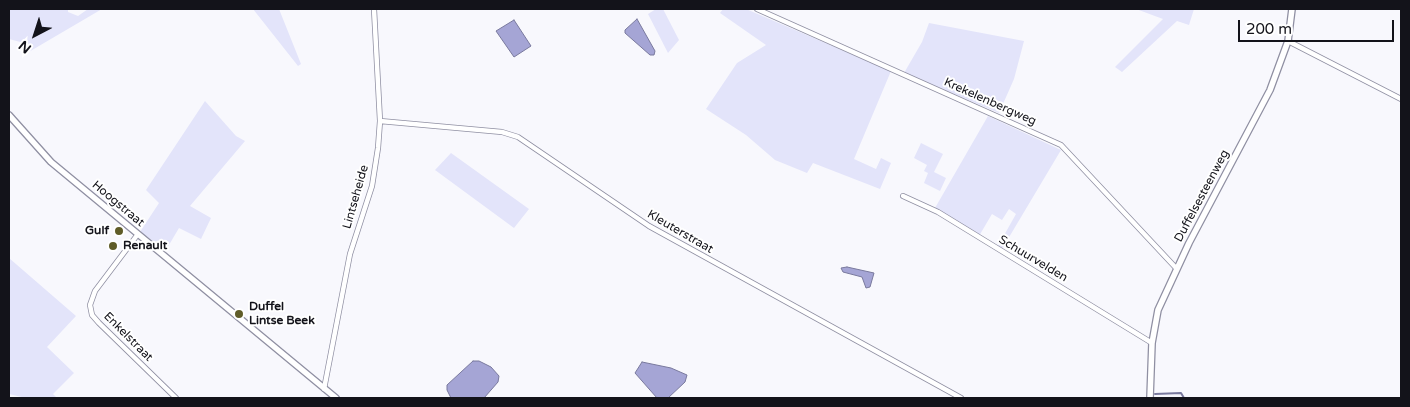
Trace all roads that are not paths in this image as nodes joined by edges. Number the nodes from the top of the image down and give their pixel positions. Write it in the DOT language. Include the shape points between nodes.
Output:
graph roads {
  1 [pos="374,9"];
  2 [pos="757,9"];
  3 [pos="1292,9"];
  4 [pos="1288,41"];
  5 [pos="1401,99"];
  6 [pos="9,115"];
  7 [pos="380,120"];
  8 [pos="902,196"];
  9 [pos="138,234"];
  10 [pos="1176,268"];
  11 [pos="1152,342"];
  12 [pos="324,389"];
  13 [pos="176,398"];
  14 [pos="336,398"];
  15 [pos="961,398"];
  16 [pos="1150,398"];
  1 -- 7 [label="street, Lintseheide"];
  2 -- 10 [label="street, Krekelenbergweg" via="1061,145"];
  3 -- 4 [label="street, Duffelsesteenweg"];
  4 -- 5 [label="street"];
  4 -- 10 [label="street, Duffelsesteenweg" via="1266,98"];
  6 -- 9 [label="street, Hoogstraat" via="51,162"];
  7 -- 12 [label="street, Lintseheide" via="372,186 350,254"];
  7 -- 15 [label="street, Kleuterstraat" via="502,132 518,137 649,226"];
  8 -- 11 [label="street, Schuurvelden" via="938,212"];
  9 -- 12 [label="street, Hoogstraat"];
  9 -- 13 [label="street, Enkelstraat" via="95,291 90,305 92,315"];
  10 -- 11 [label="street, Duffelsesteenweg" via="1158,310"];
  11 -- 16 [label="street, Duffelsesteenweg"];
  12 -- 14 [label="street, Hoogstraat"];
}
